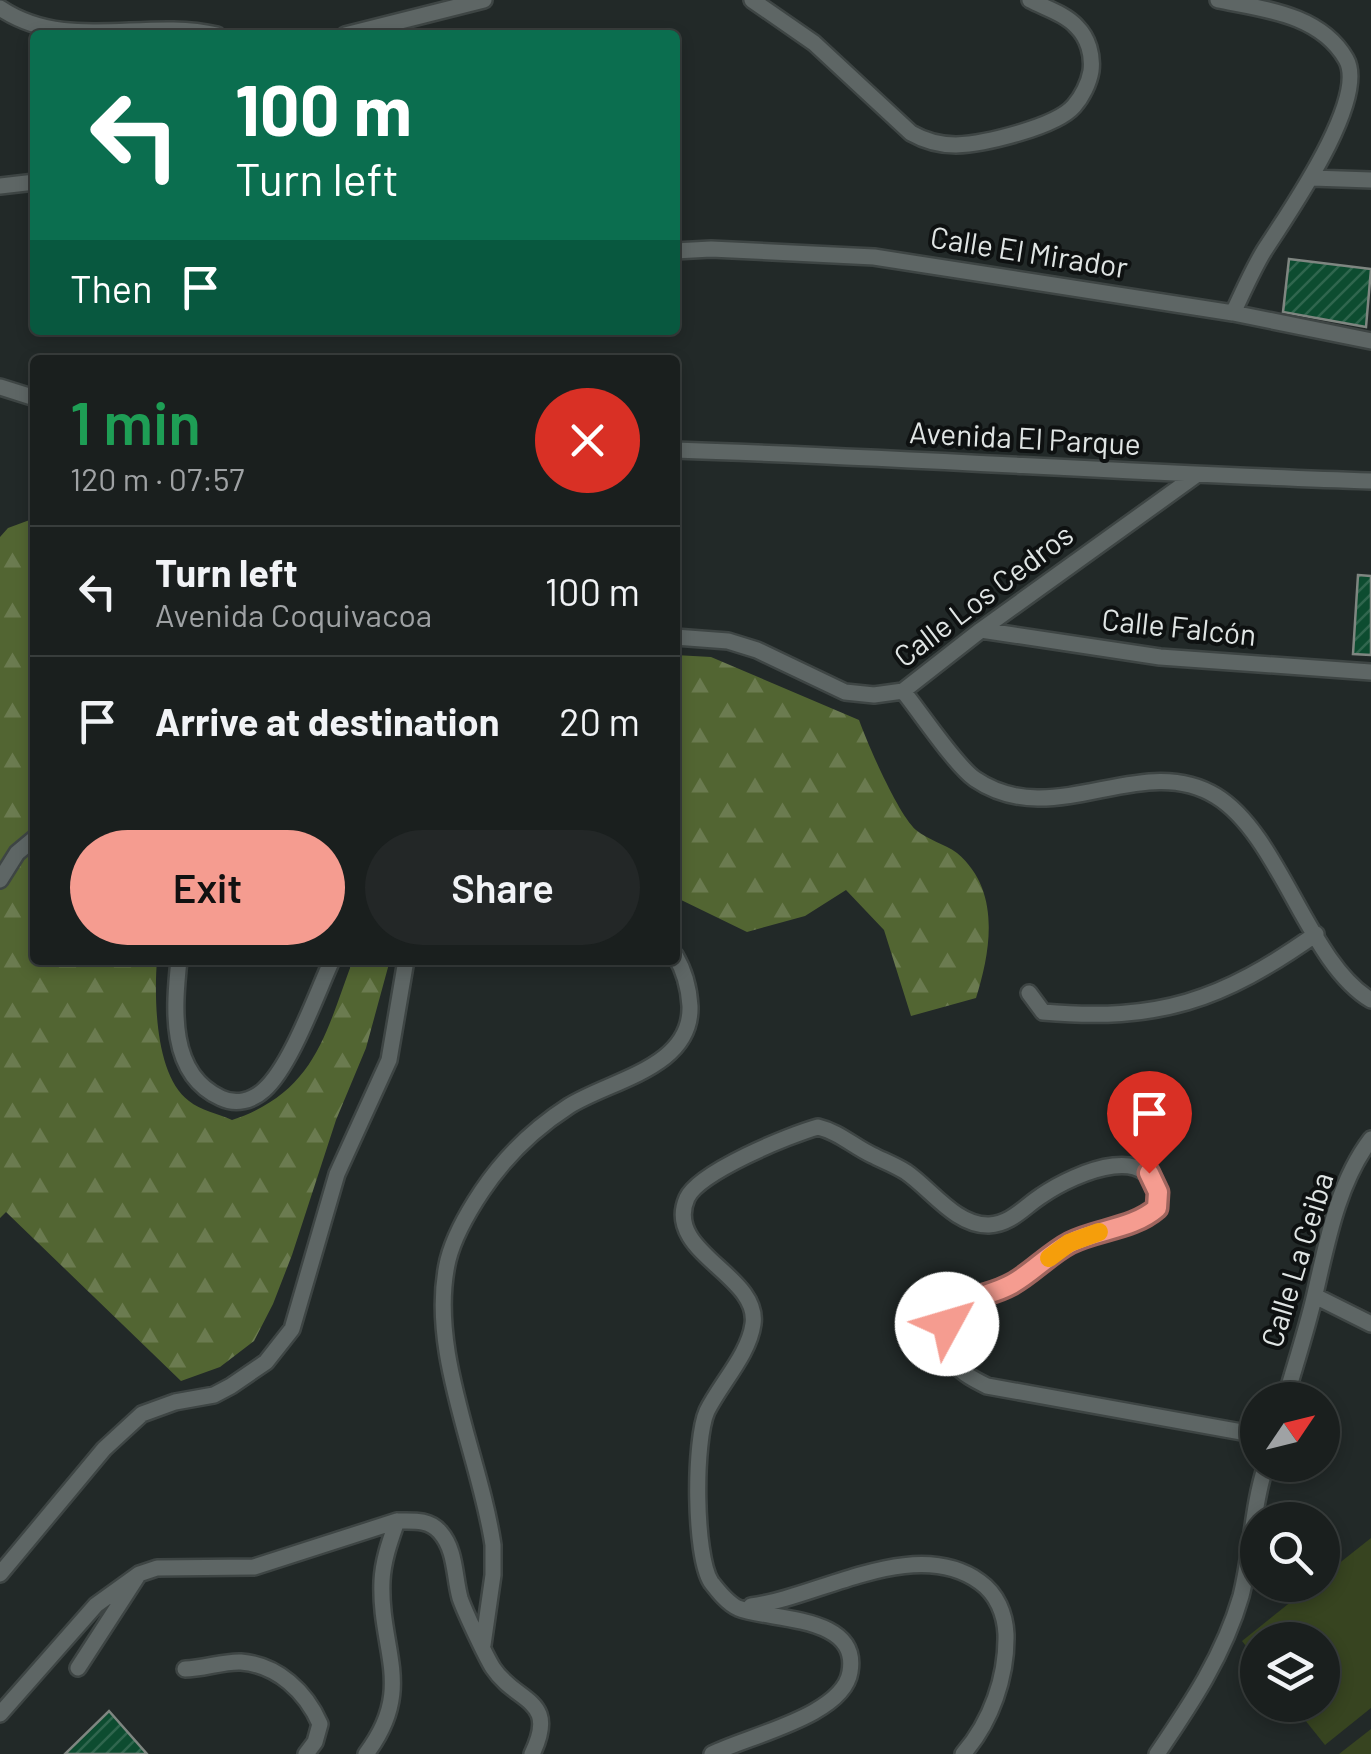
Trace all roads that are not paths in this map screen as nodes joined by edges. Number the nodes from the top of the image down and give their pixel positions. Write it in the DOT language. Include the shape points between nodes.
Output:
graph roads {
  1 [pos="484,0"];
  2 [pos="752,0"];
  3 [pos="1030,0"];
  4 [pos="1218,0"];
  5 [pos="0,8"];
  6 [pos="52,30"];
  7 [pos="365,30"];
  8 [pos="1312,178"];
  9 [pos="1371,180"];
  10 [pos="30,183"];
  11 [pos="0,186"];
  12 [pos="680,251"];
  13 [pos="1233,313"];
  14 [pos="1371,341"];
  15 [pos="0,387"];
  16 [pos="30,396"];
  17 [pos="680,450"];
  18 [pos="1195,476"];
  19 [pos="1371,482"];
  20 [pos="981,630"];
  21 [pos="680,637"];
  22 [pos="1371,672"];
  23 [pos="903,691"];
  24 [pos="30,842"];
  25 [pos="0,880"];
  26 [pos="1316,934"];
  27 [pos="680,964"];
  28 [pos="179,965"];
  29 [pos="330,965"];
  30 [pos="405,965"];
  31 [pos="1029,993"];
  32 [pos="1371,1000"];
  33 [pos="1371,1139"];
  34 [pos="1315,1296"];
  35 [pos="1371,1324"];
  36 [pos="1290,1382"];
  37 [pos="1240,1433"];
  38 [pos="1263,1482"];
  39 [pos="397,1521"];
  40 [pos="0,1574"];
  41 [pos="139,1574"];
  42 [pos="738,1608"];
  43 [pos="484,1645"];
  44 [pos="78,1668"];
  45 [pos="185,1669"];
  46 [pos="0,1714"];
  47 [pos="306,1754"];
  48 [pos="366,1754"];
  49 [pos="532,1754"];
  50 [pos="712,1754"];
  51 [pos="963,1754"];
  52 [pos="1157,1754"];
  1 -- 7 [label="street"];
  2 -- 3 [label="street" via="814,43 911,134 959,145 1064,114 1086,85 1086,39 1067,18"];
  4 -- 8 [label="street" via="1291,14 1347,61 1352,86"];
  5 -- 6 [label="street"];
  8 -- 9 [label="street"];
  8 -- 13 [label="street"];
  10 -- 11 [label="street"];
  12 -- 13 [label="street, Calle El Mirador" via="874,256"];
  13 -- 14 [label="street, Calle El Mirador"];
  15 -- 16 [label="street"];
  17 -- 18 [label="street, Avenida El Parque"];
  18 -- 19 [label="street, Avenida El Parque"];
  18 -- 20 [label="street, Calle Los Cedros"];
  20 -- 22 [label="street, Calle Falcón" via="1160,657"];
  20 -- 23 [label="street, Calle Los Cedros"];
  21 -- 23 [label="street, Calle Los Cedros" via="756,650 845,692"];
  23 -- 26 [label="street" via="971,777 1000,793 1062,798 1165,780 1219,797 1258,842"];
  24 -- 25 [label="street"];
  26 -- 31 [label="street" via="1250,978 1150,1011 1099,1017 1043,1012"];
  26 -- 32 [label="street"];
  27 -- 43 [label="street" via="690,1002 678,1046 538,1128 484,1188 448,1260 446,1337 493,1544"];
  28 -- 29 [label="street" via="178,1047 194,1077 231,1102 257,1096 280,1072"];
  30 -- 40 [label="street" via="389,1060 337,1174 292,1329 266,1362 231,1386 142,1414 104,1449"];
  33 -- 34 [label="street, Calle La Ceiba" via="1346,1186"];
  34 -- 35 [label="street"];
  34 -- 36 [label="street, Calle La Ceiba"];
  37 -- 42 [label="street" via="987,1386 954,1363 946,1344 947,1324 971,1297 1011,1284 1069,1243 1144,1220 1157,1208 1149,1173 1111,1166 1042,1194 1004,1223 985,1226 832,1130 807,1130 711,1172 685,1203 694,1240 736,1284 754,1315 752,1332 705,1415 699,1463 704,1570"];
  38 -- 52 [label="street" via="1242,1593 1218,1659"];
  39 -- 41 [label="street" via="254,1567 168,1567"];
  39 -- 43 [label="street" via="437,1527 460,1600"];
  39 -- 48 [label="street" via="382,1584 392,1699"];
  41 -- 44 [label="street"];
  41 -- 46 [label="street" via="96,1605"];
  42 -- 50 [label="street" via="832,1633 846,1648 851,1670 847,1685 824,1705"];
  42 -- 51 [label="street" via="918,1564 972,1576 999,1603 1006,1647 998,1690"];
  43 -- 49 [label="street" via="492,1666 540,1717 542,1733"];
  45 -- 47 [label="street" via="238,1662 280,1675 308,1699 320,1724"];
}
